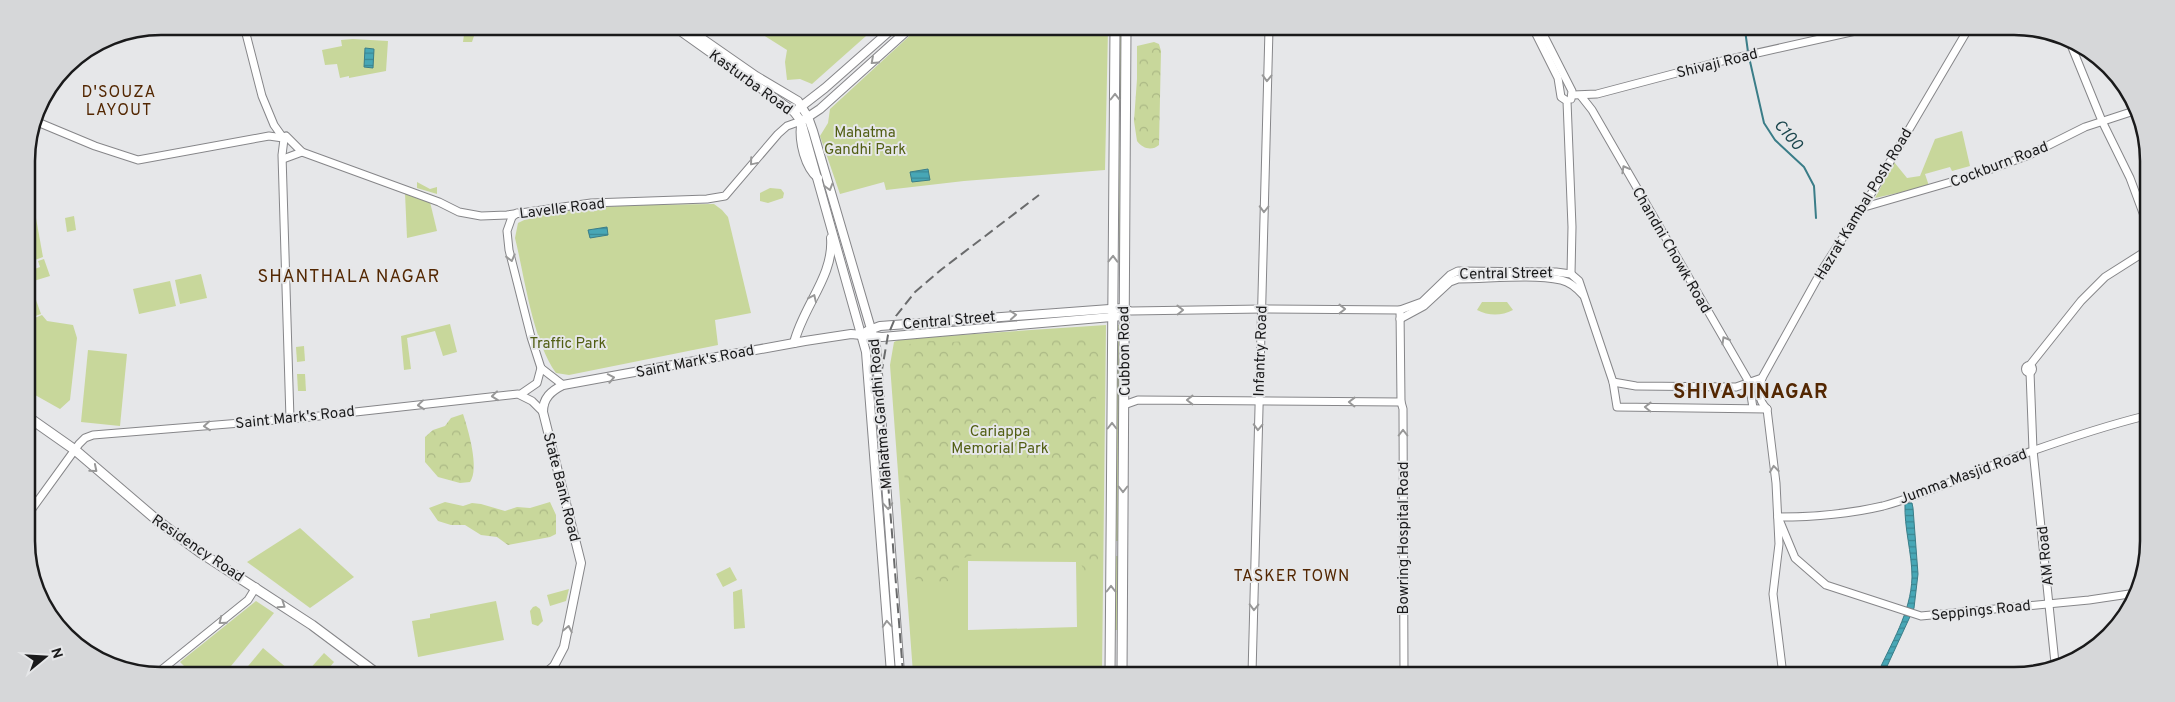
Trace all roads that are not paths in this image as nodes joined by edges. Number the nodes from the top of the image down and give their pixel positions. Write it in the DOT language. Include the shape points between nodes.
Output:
graph roads {
  1 [pos="248,35"];
  2 [pos="686,35"];
  3 [pos="697,35"];
  4 [pos="885,35"];
  5 [pos="902,35"];
  6 [pos="1115,35"];
  7 [pos="1126,35"];
  8 [pos="1268,35"];
  9 [pos="1537,35"];
  10 [pos="1543,35"];
  11 [pos="1837,35"];
  12 [pos="1965,35"];
  13 [pos="2073,50"];
  14 [pos="1570,88"];
  15 [pos="1561,90"];
  16 [pos="1577,96"];
  17 [pos="1566,101"];
  18 [pos="802,106"];
  19 [pos="794,112"];
  20 [pos="2130,112"];
  21 [pos="805,119"];
  22 [pos="2102,121"];
  23 [pos="41,124"];
  24 [pos="284,137"];
  25 [pos="302,152"];
  26 [pos="283,159"];
  27 [pos="1871,194"];
  28 [pos="1885,203"];
  29 [pos="2140,205"];
  30 [pos="1861,208"];
  31 [pos="518,213"];
  32 [pos="830,224"];
  33 [pos="2140,255"];
  34 [pos="1572,274"];
  35 [pos="1585,297"];
  36 [pos="1112,308"];
  37 [pos="1262,308"];
  38 [pos="1400,310"];
  39 [pos="1126,312"];
  40 [pos="993,316"];
  41 [pos="1113,318"];
  42 [pos="1400,320"];
  43 [pos="994,329"];
  44 [pos="872,333"];
  45 [pos="861,334"];
  46 [pos="794,343"];
  47 [pos="541,368"];
  48 [pos="1762,378"];
  49 [pos="1613,382"];
  50 [pos="1749,382"];
  51 [pos="563,385"];
  52 [pos="521,394"];
  53 [pos="1259,400"];
  54 [pos="1401,402"];
  55 [pos="1124,405"];
  56 [pos="1753,408"];
  57 [pos="1767,409"];
  58 [pos="543,412"];
  59 [pos="2140,417"];
  60 [pos="290,419"];
  61 [pos="35,422"];
  62 [pos="75,450"];
  63 [pos="2033,450"];
  64 [pos="35,504"];
  65 [pos="1778,517"];
  66 [pos="1111,547"];
  67 [pos="1123,547"];
  68 [pos="256,587"];
  69 [pos="2128,594"];
  70 [pos="2049,603"];
  71 [pos="1111,638"];
  72 [pos="1123,638"];
  73 [pos="2055,660"];
  74 [pos="165,667"];
  75 [pos="368,667"];
  76 [pos="553,667"];
  77 [pos="890,667"];
  78 [pos="900,667"];
  79 [pos="1110,667"];
  80 [pos="1122,667"];
  81 [pos="1252,667"];
  82 [pos="1404,667"];
  83 [pos="1782,667"];
  1 -- 24 [label="street, Lavelle Road" via="262,96 274,125"];
  2 -- 19 [label="main road, Kasturba Road"];
  3 -- 18 [label="main road, Kasturba Road"];
  4 -- 18 [label="main road"];
  5 -- 21 [label="main road, one-way" via="820,110"];
  36 -- 6 [label="main road, Cubbon Road, one-way"];
  7 -- 39 [label="main road, Cubbon Road"];
  8 -- 37 [label="street, Infantry Road, one-way"];
  9 -- 15 [label="street"];
  10 -- 14 [label="street"];
  11 -- 16 [label="street, Shivaji Road" via="1597,94"];
  12 -- 27 [label="street, Hazrat Kambal Posh Road"];
  13 -- 22 [label="street"];
  14 -- 15 [label="street"];
  14 -- 16 [label="street"];
  15 -- 17 [label="street"];
  16 -- 17 [label="street, Shivaji Road"];
  50 -- 16 [label="street, Chandni Chowk Road, one-way" via="1592,110"];
  17 -- 34 [label="street"];
  18 -- 19 [label="main road"];
  18 -- 21 [label="main road, Mahatma Gandhi Road"];
  19 -- 21 [label="main road, Kasturba Road"];
  20 -- 22 [label="street, Cockburn Road"];
  21 -- 31 [label="street, Lavelle Road, one-way" via="787,126 778,134 725,196 707,200 591,202"];
  21 -- 32 [label="main road, Mahatma Gandhi Road"];
  21 -- 44 [label="main road, Mahatma Gandhi Road, one-way"];
  22 -- 28 [label="street, Cockburn Road" via="2008,163"];
  22 -- 29 [label="street"];
  23 -- 24 [label="street" via="138,160 269,136"];
  24 -- 25 [label="street, Lavelle Road"];
  24 -- 26 [label="street"];
  25 -- 26 [label="street"];
  25 -- 31 [label="street, Lavelle Road" via="459,212 481,216"];
  26 -- 60 [label="street"];
  27 -- 28 [label="street" via="1876,201"];
  27 -- 30 [label="street, Hazrat Kambal Posh Road"];
  28 -- 30 [label="street, Cockburn Road"];
  30 -- 48 [label="street, Hazrat Kambal Posh Road" via="1822,270"];
  31 -- 47 [label="street, one-way" via="512,217 507,231 509,250"];
  32 -- 45 [label="main road, Mahatma Gandhi Road"];
  46 -- 32 [label="main road, one-way" via="830,259"];
  33 -- 63 [label="street, AM Road" via="2105,277 2081,301 2030,369"];
  34 -- 35 [label="street, Central Street" via="1579,281"];
  34 -- 38 [label="street, Central Street" via="1458,271 1422,302"];
  35 -- 42 [label="street, Central Street" via="1575,286 1562,280 1458,279"];
  35 -- 49 [label="street"];
  36 -- 39 [label="main road, Central Street"];
  40 -- 36 [label="main road, Central Street, one-way"];
  36 -- 41 [label="main road, Cubbon Road"];
  37 -- 38 [label="street, Central Street, one-way"];
  39 -- 37 [label="street, Central Street, one-way"];
  37 -- 53 [label="street, Infantry Road"];
  38 -- 42 [label="street, Bowring Hospital Road"];
  39 -- 41 [label="main road, Central Street"];
  39 -- 55 [label="main road, Cubbon Road"];
  40 -- 43 [label="main road"];
  40 -- 44 [label="main road, Central Street" via="880,326"];
  41 -- 43 [label="main road, Central Street"];
  66 -- 41 [label="main road, Cubbon Road, one-way"];
  42 -- 54 [label="street, Bowring Hospital Road"];
  43 -- 44 [label="main road, Central Street"];
  44 -- 45 [label="main road, Central Street"];
  44 -- 78 [label="main road, Mahatma Gandhi Road, one-way" via="876,346"];
  45 -- 46 [label="main road, Saint Mark's Road"];
  77 -- 45 [label="main road, Mahatma Gandhi Road, one-way" via="866,352"];
  51 -- 46 [label="main road, Saint Mark's Road, one-way"];
  47 -- 51 [label="street"];
  47 -- 52 [label="street" via="537,383"];
  48 -- 50 [label="street"];
  48 -- 57 [label="street, Hazrat Kambal Posh Road" via="1758,394"];
  49 -- 50 [label="street" via="1636,386 1696,387 1736,387"];
  56 -- 49 [label="street, one-way" via="1617,407"];
  50 -- 56 [label="street, Chandni Chowk Road"];
  51 -- 58 [label="main road" via="547,396"];
  52 -- 58 [label="street"];
  52 -- 60 [label="street, Saint Mark's Road, one-way"];
  54 -- 53 [label="street, one-way"];
  53 -- 55 [label="street, one-way" via="1138,400"];
  53 -- 81 [label="street, Infantry Road, one-way"];
  82 -- 54 [label="street, Bowring Hospital Road, one-way"];
  55 -- 67 [label="main road, Cubbon Road, one-way"];
  56 -- 57 [label="street"];
  65 -- 57 [label="street, Hazrat Kambal Posh Road, one-way"];
  76 -- 58 [label="main road, State Bank Road, one-way" via="564,647 581,563"];
  59 -- 63 [label="street, Jumma Masjid Road"];
  60 -- 62 [label="street, Saint Mark's Road, one-way" via="98,434 85,438"];
  61 -- 62 [label="main road, Residency Road"];
  62 -- 64 [label="street, Saint Mark's Road"];
  62 -- 68 [label="main road, Residency Road, one-way" via="158,521 201,553"];
  63 -- 65 [label="street, Jumma Masjid Road" via="1883,506 1823,515"];
  63 -- 70 [label="street, AM Road"];
  65 -- 70 [label="street, Seppings Road" via="1794,558 1809,572 1834,589 1900,611 1921,616"];
  65 -- 83 [label="street" via="1779,544 1773,594"];
  66 -- 67 [label="main road"];
  71 -- 66 [label="main road, Cubbon Road, one-way"];
  67 -- 72 [label="main road, Cubbon Road"];
  68 -- 74 [label="street, one-way" via="248,600"];
  68 -- 75 [label="main road, Residency Road, one-way"];
  69 -- 70 [label="street, Seppings Road"];
  70 -- 73 [label="street, AM Road"];
  71 -- 72 [label="main road"];
  71 -- 79 [label="main road, Cubbon Road"];
  72 -- 80 [label="main road, Cubbon Road"];
}
